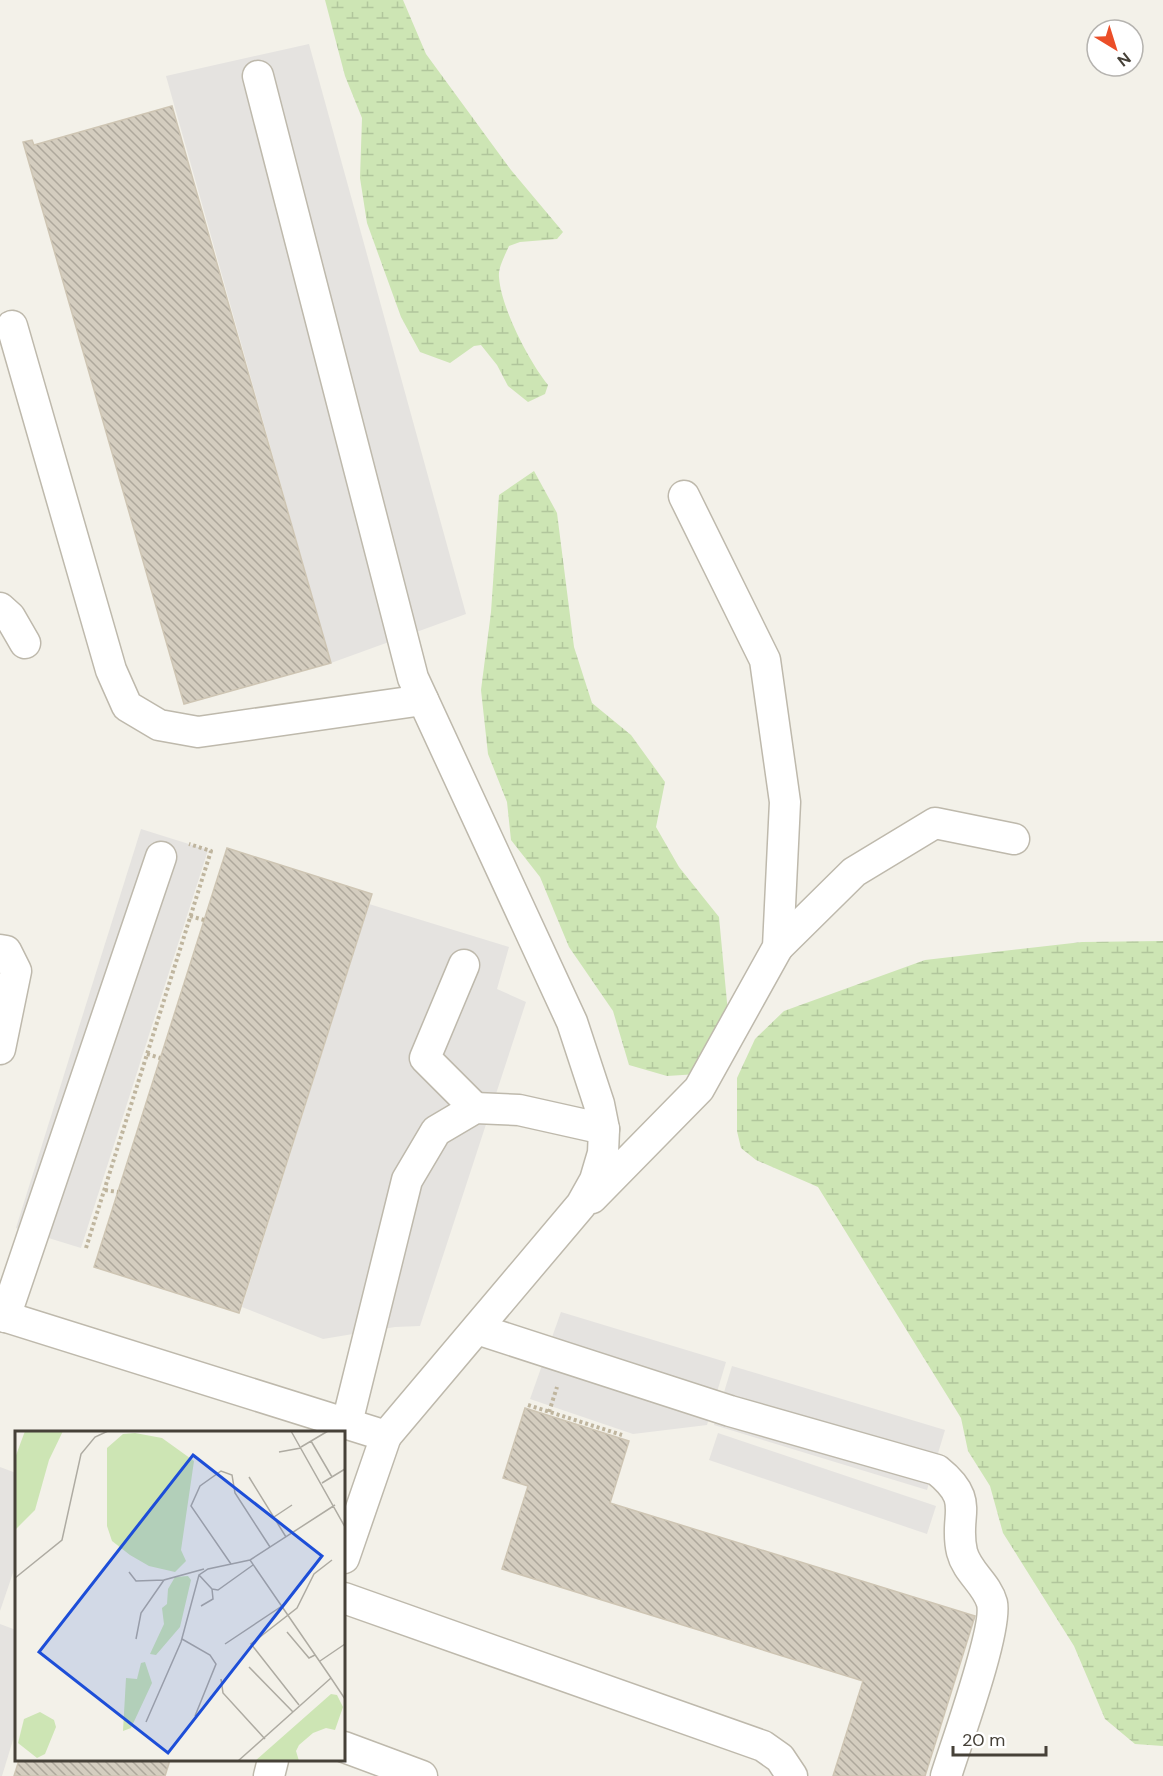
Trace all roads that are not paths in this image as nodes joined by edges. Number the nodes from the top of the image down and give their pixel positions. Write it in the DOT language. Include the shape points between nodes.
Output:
graph roads {
  1 [pos="258,76"];
  2 [pos="12,326"];
  3 [pos="684,496"];
  4 [pos="0,608"];
  5 [pos="25,643"];
  6 [pos="418,689"];
  7 [pos="1014,839"];
  8 [pos="161,856"];
  9 [pos="778,947"];
  10 [pos="0,950"];
  11 [pos="464,965"];
  12 [pos="0,1049"];
  13 [pos="475,1108"];
  14 [pos="604,1129"];
  15 [pos="563,1228"];
  16 [pos="3,1316"];
  17 [pos="477,1329"];
  18 [pos="346,1423"];
  19 [pos="386,1436"];
  20 [pos="345,1555"];
  21 [pos="345,1598"];
  22 [pos="345,1747"];
  23 [pos="273,1761"];
  24 [pos="269,1776"];
  25 [pos="422,1776"];
  26 [pos="792,1776"];
  27 [pos="946,1776"];
  1 -- 6 [label="street"];
  2 -- 6 [label="street" via="111,670 127,706 159,725 198,732"];
  3 -- 9 [label="street" via="765,660 785,802"];
  4 -- 5 [label="street"];
  6 -- 14 [label="street" via="572,1022"];
  7 -- 9 [label="street" via="934,823 854,872"];
  8 -- 16 [label="street"];
  9 -- 15 [label="street" via="699,1089"];
  10 -- 12 [label="street" via="6,951 16,971"];
  11 -- 13 [label="street" via="425,1058"];
  13 -- 14 [label="street" via="519,1110"];
  13 -- 18 [label="street" via="436,1131 407,1180"];
  14 -- 15 [label="street" via="603,1153 595,1180"];
  15 -- 17 [label="street"];
  16 -- 18 [label="street"];
  17 -- 19 [label="street"];
  17 -- 27 [label="street" via="730,1411 937,1470 952,1482 962,1502 962,1551 992,1604 991,1630"];
  18 -- 19 [label="street"];
  19 -- 20 [label="street"];
  21 -- 26 [label="street" via="763,1746 780,1758"];
  22 -- 25 [label="street"];
  23 -- 24 [label="street"];
}
